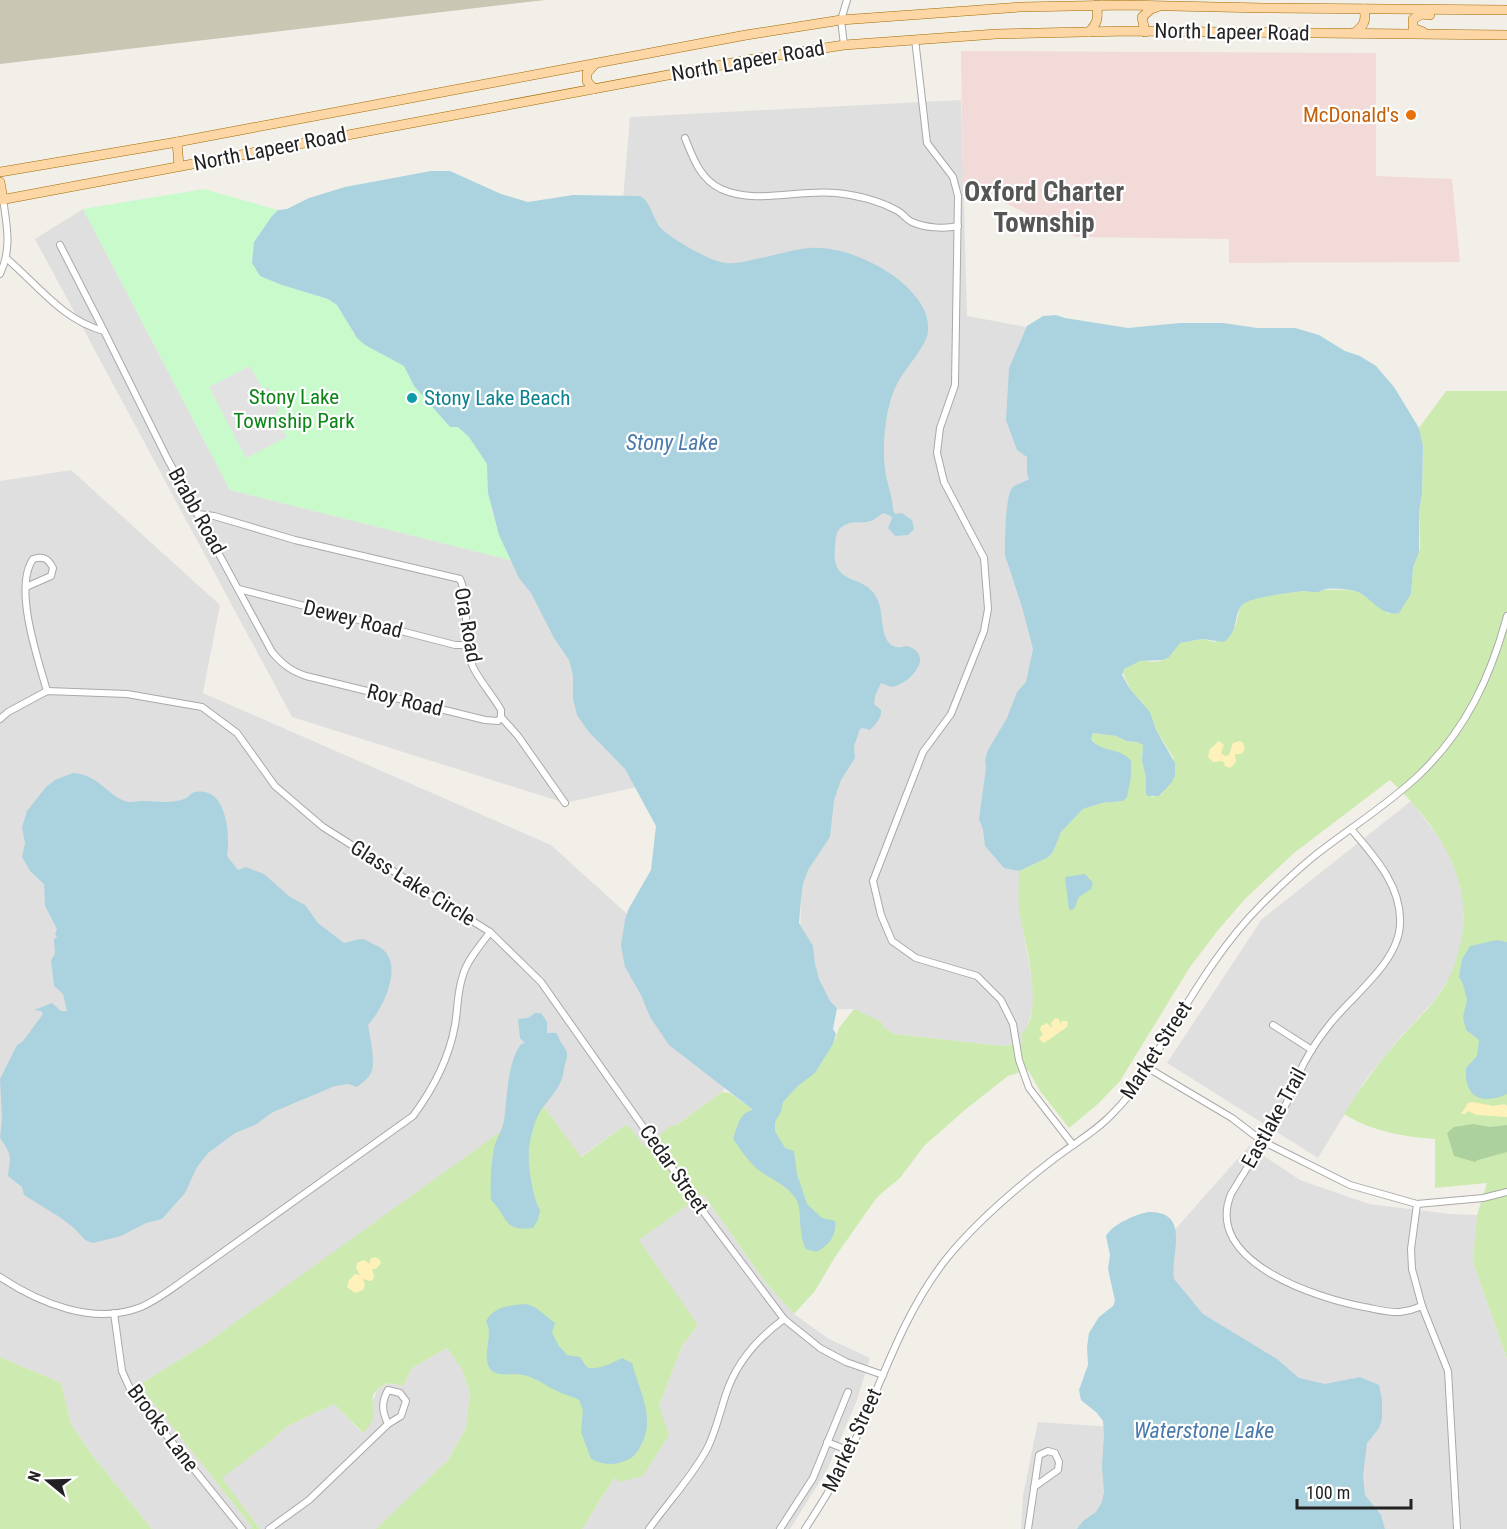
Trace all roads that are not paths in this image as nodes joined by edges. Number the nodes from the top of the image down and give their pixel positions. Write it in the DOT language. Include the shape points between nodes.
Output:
graph roads {
  1 [pos="847,0"];
  2 [pos="1097,5"];
  3 [pos="1162,6"];
  4 [pos="1364,9"];
  5 [pos="1507,10"];
  6 [pos="1507,15"];
  7 [pos="841,20"];
  8 [pos="1089,32"];
  9 [pos="1145,32"];
  10 [pos="1354,33"];
  11 [pos="1428,34"];
  12 [pos="1507,35"];
  13 [pos="915,39"];
  14 [pos="844,45"];
  15 [pos="594,65"];
  16 [pos="594,89"];
  17 [pos="685,138"];
  18 [pos="177,142"];
  19 [pos="179,166"];
  20 [pos="0,172"];
  21 [pos="0,182"];
  22 [pos="2,200"];
  23 [pos="958,226"];
  24 [pos="60,245"];
  25 [pos="6,258"];
  26 [pos="0,274"];
  27 [pos="104,331"];
  28 [pos="198,514"];
  29 [pos="26,586"];
  30 [pos="239,589"];
  31 [pos="1507,616"];
  32 [pos="468,645"];
  33 [pos="306,676"];
  34 [pos="47,691"];
  35 [pos="501,717"];
  36 [pos="0,720"];
  37 [pos="565,803"];
  38 [pos="1350,829"];
  39 [pos="490,932"];
  40 [pos="1273,1025"];
  41 [pos="1312,1050"];
  42 [pos="1148,1068"];
  43 [pos="1262,1141"];
  44 [pos="1073,1145"];
  45 [pos="1507,1192"];
  46 [pos="1417,1204"];
  47 [pos="0,1277"];
  48 [pos="1422,1306"];
  49 [pos="114,1313"];
  50 [pos="784,1319"];
  51 [pos="883,1375"];
  52 [pos="848,1392"];
  53 [pos="388,1424"];
  54 [pos="827,1442"];
  55 [pos="850,1451"];
  56 [pos="1034,1487"];
  57 [pos="242,1529"];
  58 [pos="268,1529"];
  59 [pos="649,1529"];
  60 [pos="780,1529"];
  61 [pos="805,1529"];
  62 [pos="1028,1529"];
  63 [pos="1457,1529"];
  1 -- 7 [label="street"];
  2 -- 3 [label="main road, North Lapeer Road"];
  2 -- 7 [label="main road, North Lapeer Road" via="1020,6"];
  2 -- 8 [label="main road" via="1099,19"];
  3 -- 4 [label="main road, North Lapeer Road"];
  3 -- 9 [label="main road" via="1142,16"];
  4 -- 5 [label="main road, North Lapeer Road"];
  4 -- 10 [label="main road" via="1365,22"];
  6 -- 11 [label="main road" via="1415,17 1413,28"];
  7 -- 14 [label="street"];
  7 -- 15 [label="main road, North Lapeer Road" via="746,34"];
  8 -- 9 [label="main road, North Lapeer Road"];
  8 -- 13 [label="main road, North Lapeer Road"];
  9 -- 10 [label="main road, North Lapeer Road"];
  10 -- 11 [label="main road, North Lapeer Road"];
  11 -- 12 [label="main road, North Lapeer Road"];
  13 -- 14 [label="main road, North Lapeer Road"];
  13 -- 23 [label="street" via="927,143 953,177 958,196"];
  14 -- 16 [label="main road, North Lapeer Road"];
  15 -- 16 [label="main road" via="587,73 587,81"];
  15 -- 18 [label="main road, North Lapeer Road"];
  16 -- 19 [label="main road, North Lapeer Road"];
  17 -- 23 [label="street" via="696,166 720,189 757,196 836,193 872,201 912,222"];
  18 -- 19 [label="main road"];
  18 -- 20 [label="main road, North Lapeer Road"];
  19 -- 22 [label="main road, North Lapeer Road"];
  21 -- 22 [label="main road"];
  22 -- 25 [label="street" via="8,239"];
  23 -- 44 [label="street" via="955,385 940,428 937,453 944,482 984,558 988,609 984,631 951,714 923,752 873,881 892,941 916,958 977,976 1001,1000 1013,1024 1018,1060 1029,1088"];
  24 -- 27 [label="street, Brabb Road"];
  25 -- 26 [label="street"];
  25 -- 27 [label="street" via="56,306"];
  27 -- 28 [label="street, Brabb Road"];
  28 -- 30 [label="street, Brabb Road"];
  28 -- 32 [label="street, Ora Road" via="460,579 464,587"];
  29 -- 29 [label="street" via="28,566 33,559 47,559 53,568 51,576"];
  29 -- 34 [label="street" via="25,605"];
  30 -- 32 [label="street, Dewey Road" via="449,644"];
  30 -- 33 [label="street, Brabb Road" via="272,652 287,668"];
  31 -- 38 [label="street, Market Street" via="1491,669 1456,732 1421,774"];
  32 -- 35 [label="street, Ora Road" via="473,667 501,710"];
  33 -- 35 [label="street, Roy Road" via="485,720 498,721"];
  34 -- 36 [label="street"];
  34 -- 39 [label="street, Glass Lake Circle" via="127,694 202,707 237,733 275,786 323,827"];
  35 -- 37 [label="street, Ora Road"];
  38 -- 41 [label="street, Eastlake Trail" via="1395,890 1400,926 1384,964 1331,1022"];
  38 -- 42 [label="street, Market Street" via="1284,882 1245,923 1218,955"];
  39 -- 49 [label="street, Glass Lake Circle" via="463,972 447,1057 429,1095 412,1116 157,1299"];
  39 -- 50 [label="street, Cedar Street" via="541,982"];
  40 -- 41 [label="street"];
  41 -- 43 [label="street, Eastlake Trail" via="1286,1104"];
  42 -- 43 [label="street" via="1232,1118"];
  42 -- 44 [label="street, Market Street" via="1114,1113"];
  43 -- 46 [label="street" via="1350,1185"];
  43 -- 48 [label="street, Eastlake Trail" via="1228,1205 1230,1230 1250,1259 1288,1283 1319,1296 1389,1311"];
  44 -- 51 [label="street, Market Street" via="993,1209 948,1257 914,1308"];
  45 -- 46 [label="street"];
  46 -- 48 [label="street" via="1411,1259"];
  47 -- 49 [label="street, Glass Lake Circle" via="54,1306"];
  48 -- 63 [label="street" via="1448,1371"];
  49 -- 57 [label="street, Brooks Lane" via="122,1371 131,1391"];
  50 -- 51 [label="street, Cedar Street" via="820,1348"];
  50 -- 59 [label="street" via="742,1361 707,1448"];
  51 -- 55 [label="street, Market Street"];
  52 -- 54 [label="street"];
  53 -- 53 [label="street" via="401,1416 406,1401 400,1393 388,1390 382,1400"];
  53 -- 58 [label="street" via="309,1500"];
  54 -- 55 [label="street"];
  54 -- 60 [label="street" via="813,1478"];
  55 -- 61 [label="street, Market Street"];
  56 -- 56 [label="street" via="1039,1455 1044,1451 1055,1453 1058,1470"];
  56 -- 62 [label="street"];
}
